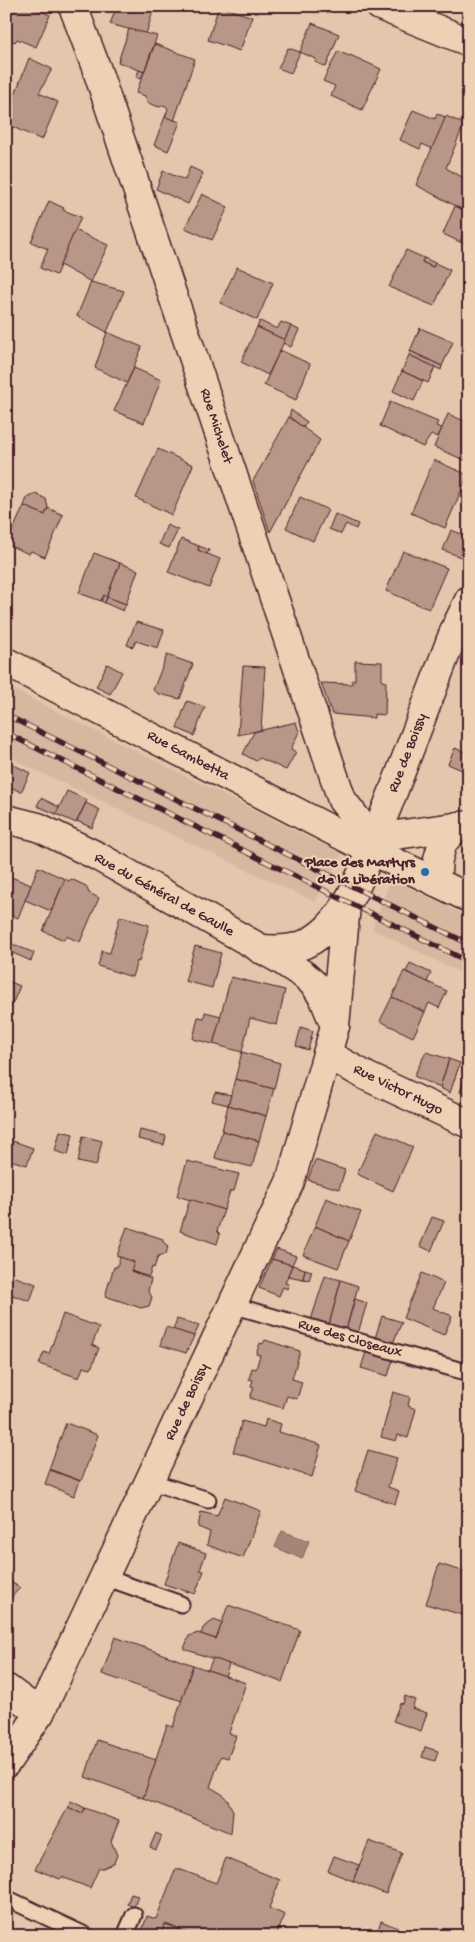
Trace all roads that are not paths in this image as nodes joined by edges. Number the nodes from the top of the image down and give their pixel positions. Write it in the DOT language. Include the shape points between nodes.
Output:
graph roads {
  1 [pos="73,6"];
  2 [pos="380,6"];
  3 [pos="469,42"];
  4 [pos="469,600"];
  5 [pos="6,662"];
  6 [pos="6,819"];
  7 [pos="463,825"];
  8 [pos="373,843"];
  9 [pos="436,882"];
  10 [pos="469,898"];
  11 [pos="346,905"];
  12 [pos="260,949"];
  13 [pos="334,1026"];
  14 [pos="328,1054"];
  15 [pos="469,1124"];
  16 [pos="232,1305"];
  17 [pos="469,1373"];
  18 [pos="150,1481"];
  19 [pos="208,1500"];
  20 [pos="104,1577"];
  21 [pos="181,1604"];
  22 [pos="6,1688"];
  23 [pos="40,1713"];
  24 [pos="6,1763"];
  25 [pos="6,1898"];
  26 [pos="134,1914"];
  27 [pos="86,1936"];
  28 [pos="125,1936"];
  1 -- 8 [label="street, Rue Michelet" via="339,792"];
  2 -- 3 [label="street"];
  4 -- 8 [label="street, Rue de Boissy"];
  5 -- 8 [label="street, Rue Gambetta"];
  6 -- 12 [label="street, Rue du Général de Gaulle" via="38,826 97,856"];
  7 -- 8 [label="street" via="396,835"];
  7 -- 9 [label="street" via="443,842"];
  8 -- 9 [label="street"];
  8 -- 11 [label="street, Rue de Boissy"];
  9 -- 10 [label="street"];
  11 -- 12 [label="street, Rue de Boissy" via="330,926 302,947 284,951"];
  11 -- 13 [label="street, Rue de Boissy"];
  12 -- 13 [label="street, Rue du Général de Gaulle" via="316,985"];
  13 -- 14 [label="street, Rue de Boissy"];
  14 -- 15 [label="street, Rue Victor Hugo"];
  14 -- 16 [label="street, Rue de Boissy" via="290,1182"];
  16 -- 17 [label="lane, Rue des Closeaux"];
  16 -- 18 [label="street, Rue de Boissy"];
  18 -- 19 [label="lane"];
  18 -- 20 [label="street, Rue de Boissy"];
  20 -- 21 [label="lane"];
  20 -- 23 [label="street, Rue de Boissy"];
  22 -- 23 [label="street"];
  23 -- 24 [label="street, Rue de Boissy"];
  25 -- 27 [label="lane"];
  26 -- 28 [label="lane"];
}
